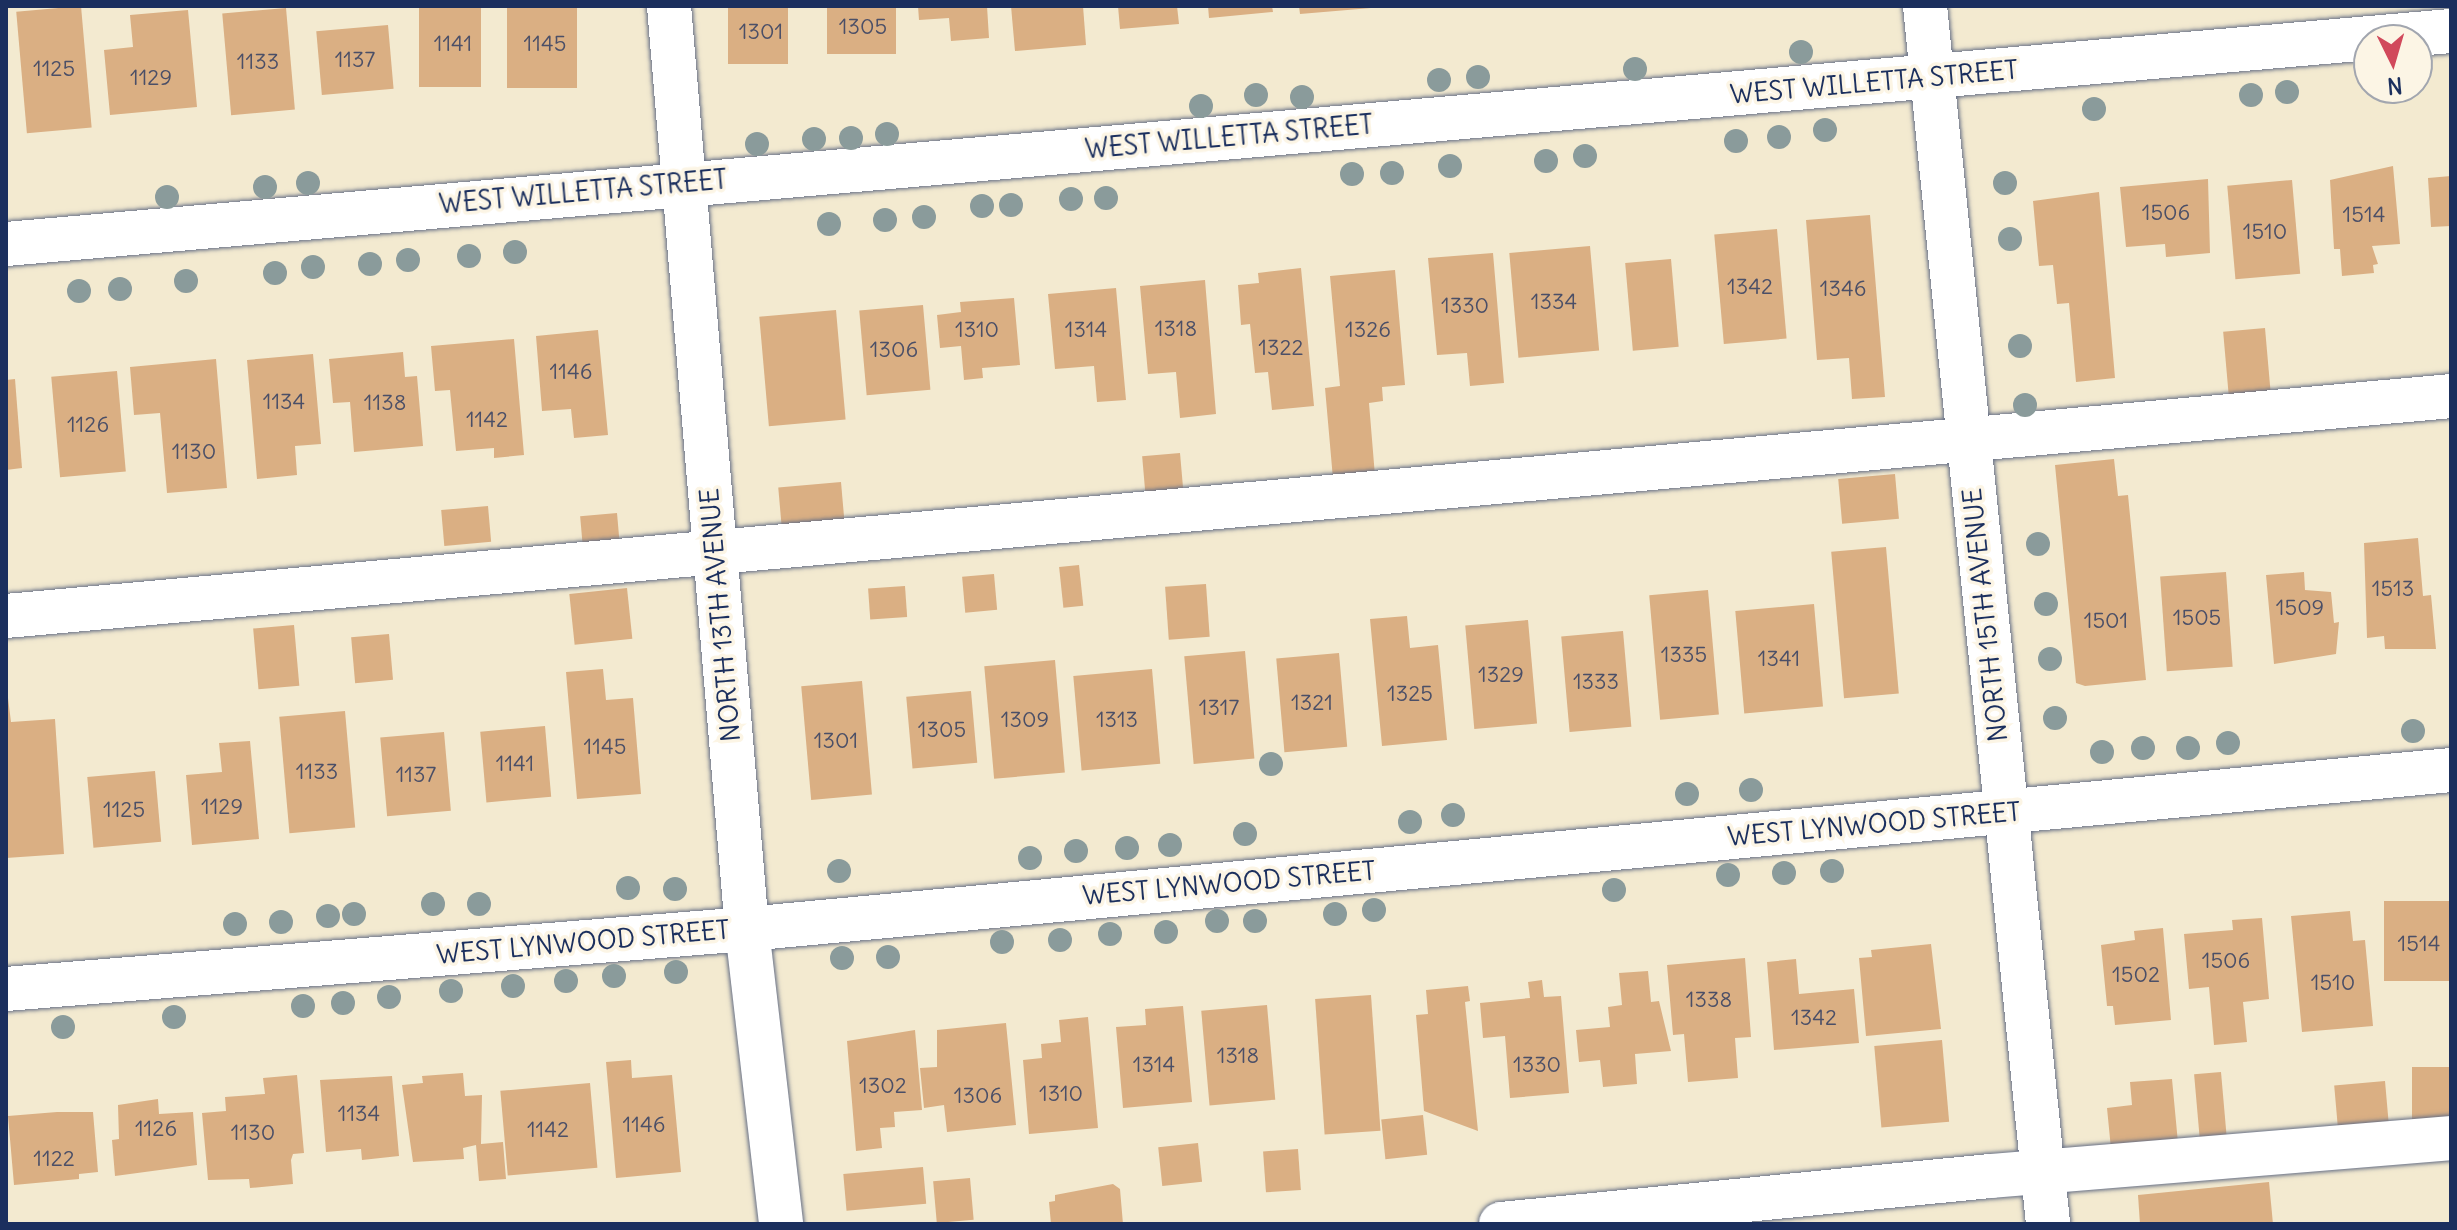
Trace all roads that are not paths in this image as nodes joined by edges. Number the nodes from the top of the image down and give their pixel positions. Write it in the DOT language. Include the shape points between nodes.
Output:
graph roads {
  1 [pos="669,6"];
  2 [pos="1925,6"];
  3 [pos="2451,31"];
  4 [pos="1932,77"];
  5 [pos="686,183"];
  6 [pos="6,244"];
  7 [pos="2451,396"];
  8 [pos="1967,442"];
  9 [pos="715,554"];
  10 [pos="6,616"];
  11 [pos="2451,770"];
  12 [pos="2005,811"];
  13 [pos="747,929"];
  14 [pos="6,989"];
  15 [pos="2451,1138"];
  16 [pos="2042,1171"];
  17 [pos="781,1224"];
  18 [pos="1501,1224"];
  19 [pos="2048,1224"];
  1 -- 5 [label="street, NORTH 13TH AVENUE"];
  2 -- 4 [label="street, NORTH 15TH AVENUE"];
  3 -- 4 [label="street, WEST WILLETTA STREET"];
  4 -- 5 [label="street, WEST WILLETTA STREET"];
  4 -- 8 [label="street, NORTH 15TH AVENUE"];
  5 -- 6 [label="street, WEST WILLETTA STREET"];
  5 -- 9 [label="street, NORTH 13TH AVENUE"];
  7 -- 8 [label="street"];
  8 -- 9 [label="street"];
  8 -- 12 [label="street, NORTH 15TH AVENUE"];
  9 -- 10 [label="street"];
  9 -- 13 [label="street, NORTH 13TH AVENUE"];
  11 -- 12 [label="street, WEST LYNWOOD STREET"];
  12 -- 13 [label="street, WEST LYNWOOD STREET"];
  12 -- 16 [label="street, NORTH 15TH AVENUE"];
  13 -- 14 [label="street, WEST LYNWOOD STREET"];
  13 -- 17 [label="street, NORTH 13TH AVENUE"];
  15 -- 16 [label="street"];
  16 -- 18 [label="street"];
  16 -- 19 [label="street, NORTH 15TH AVENUE"];
}
